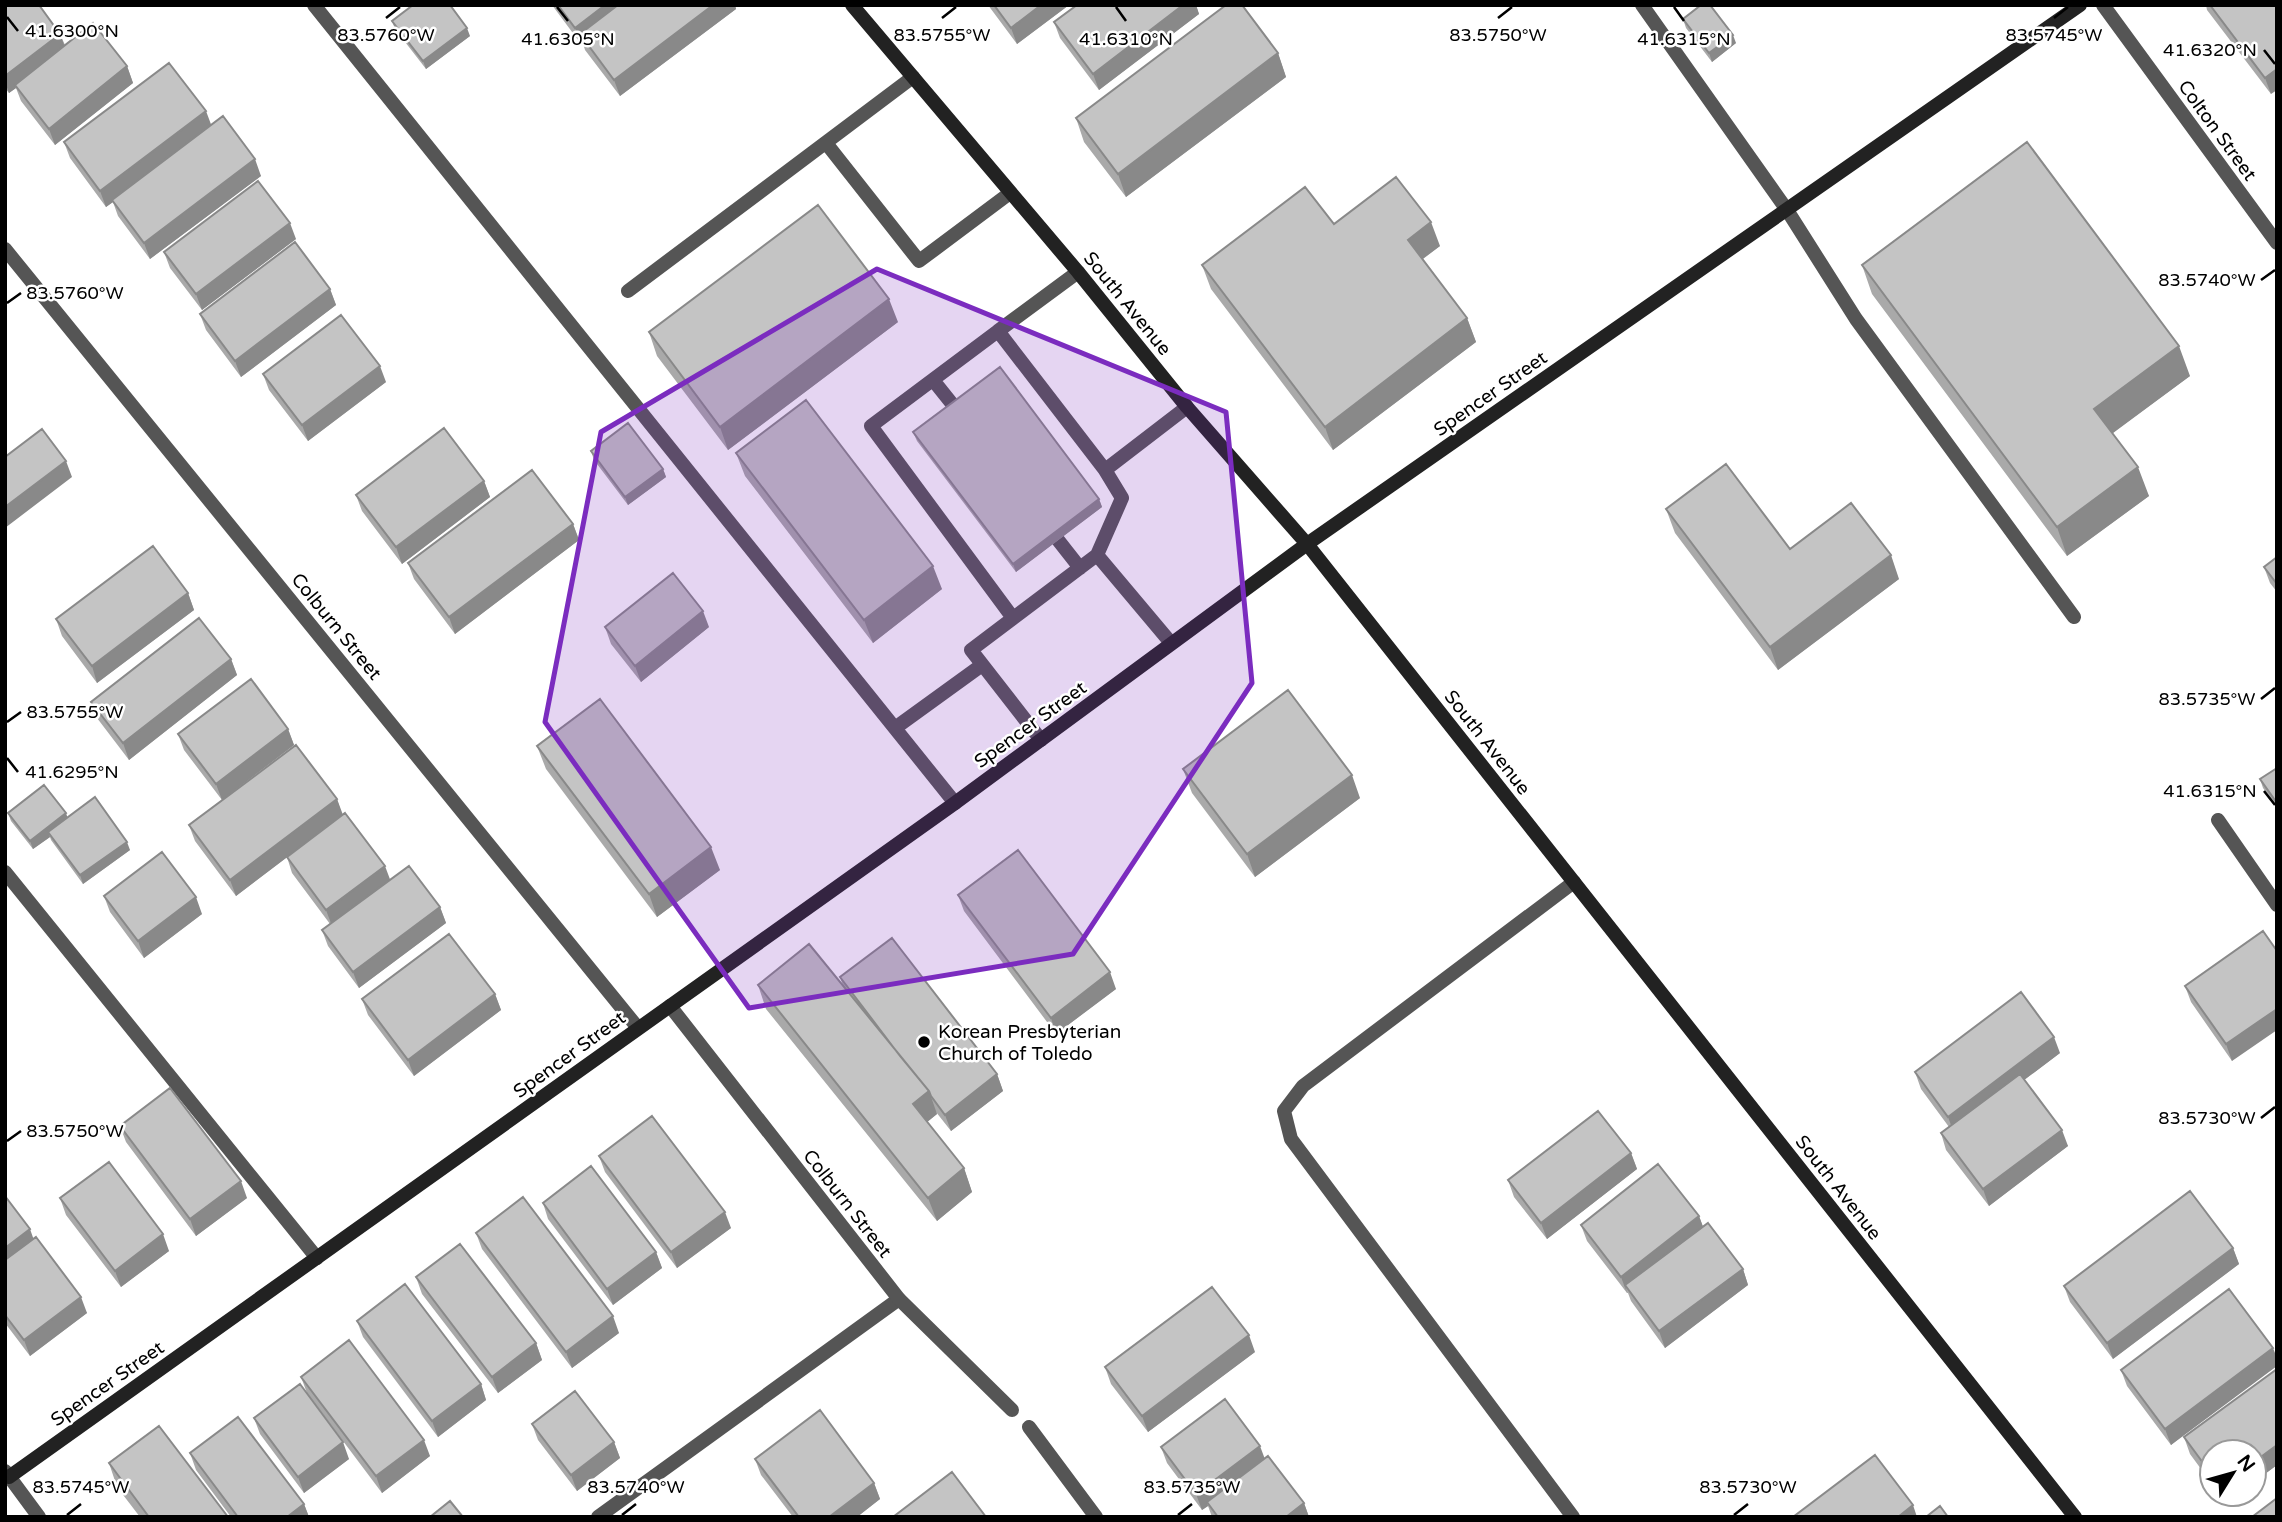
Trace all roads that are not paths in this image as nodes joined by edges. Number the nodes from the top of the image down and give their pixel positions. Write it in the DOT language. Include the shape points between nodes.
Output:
graph roads {
  1 [pos="314,5"];
  2 [pos="852,5"];
  3 [pos="1642,5"];
  4 [pos="2080,5"];
  5 [pos="2103,5"];
  6 [pos="913,77"];
  7 [pos="826,143"];
  8 [pos="1010,193"];
  9 [pos="1787,210"];
  10 [pos="2277,243"];
  11 [pos="5,249"];
  12 [pos="1078,272"];
  13 [pos="628,291"];
  14 [pos="998,331"];
  15 [pos="933,380"];
  16 [pos="1187,407"];
  17 [pos="957,410"];
  18 [pos="1105,470"];
  19 [pos="1058,540"];
  20 [pos="1307,544"];
  21 [pos="1097,555"];
  22 [pos="1080,568"];
  23 [pos="2074,617"];
  24 [pos="1013,618"];
  25 [pos="1171,643"];
  26 [pos="982,665"];
  27 [pos="895,728"];
  28 [pos="1041,740"];
  29 [pos="955,803"];
  30 [pos="2218,820"];
  31 [pos="5,872"];
  32 [pos="1574,882"];
  33 [pos="2277,905"];
  34 [pos="670,1006"];
  35 [pos="638,1028"];
  36 [pos="317,1258"];
  37 [pos="900,1300"];
  38 [pos="1012,1410"];
  39 [pos="1029,1427"];
  40 [pos="7,1475"];
  41 [pos="599,1516"];
  42 [pos="39,1517"];
  43 [pos="1096,1517"];
  44 [pos="1573,1517"];
  45 [pos="2075,1517"];
  1 -- 27 [label="street"];
  2 -- 6 [label="street, South Avenue"];
  3 -- 9 [label="street"];
  4 -- 9 [label="street, Spencer Street"];
  5 -- 10 [label="street, Colton Street"];
  6 -- 7 [label="street"];
  6 -- 8 [label="street, South Avenue"];
  7 -- 8 [label="street" via="919,261"];
  7 -- 13 [label="street"];
  8 -- 12 [label="street, South Avenue"];
  9 -- 20 [label="street, Spencer Street"];
  9 -- 23 [label="street" via="1856,319"];
  11 -- 35 [label="street, Colburn Street"];
  12 -- 14 [label="street"];
  12 -- 16 [label="street, South Avenue"];
  14 -- 15 [label="street"];
  14 -- 18 [label="street"];
  15 -- 17 [label="street"];
  15 -- 24 [label="street" via="871,426"];
  16 -- 18 [label="street"];
  16 -- 20 [label="street, South Avenue"];
  18 -- 21 [label="street" via="1122,498"];
  19 -- 22 [label="street"];
  20 -- 25 [label="street, Spencer Street"];
  20 -- 32 [label="street, South Avenue"];
  21 -- 22 [label="street"];
  21 -- 25 [label="street"];
  22 -- 24 [label="street"];
  24 -- 26 [label="street" via="971,650"];
  25 -- 28 [label="street, Spencer Street"];
  26 -- 27 [label="street"];
  26 -- 28 [label="street"];
  27 -- 29 [label="street"];
  28 -- 29 [label="street, Spencer Street"];
  29 -- 34 [label="street, Spencer Street"];
  30 -- 33 [label="street"];
  31 -- 36 [label="street"];
  32 -- 44 [label="street" via="1303,1086 1284,1111 1291,1139"];
  32 -- 45 [label="street, South Avenue"];
  34 -- 35 [label="street, Spencer Street"];
  34 -- 37 [label="street, Colburn Street"];
  35 -- 36 [label="street, Spencer Street"];
  36 -- 40 [label="street, Spencer Street"];
  37 -- 38 [label="street, Colburn Street"];
  37 -- 41 [label="street"];
  39 -- 43 [label="street"];
  40 -- 42 [label="street"];
}
